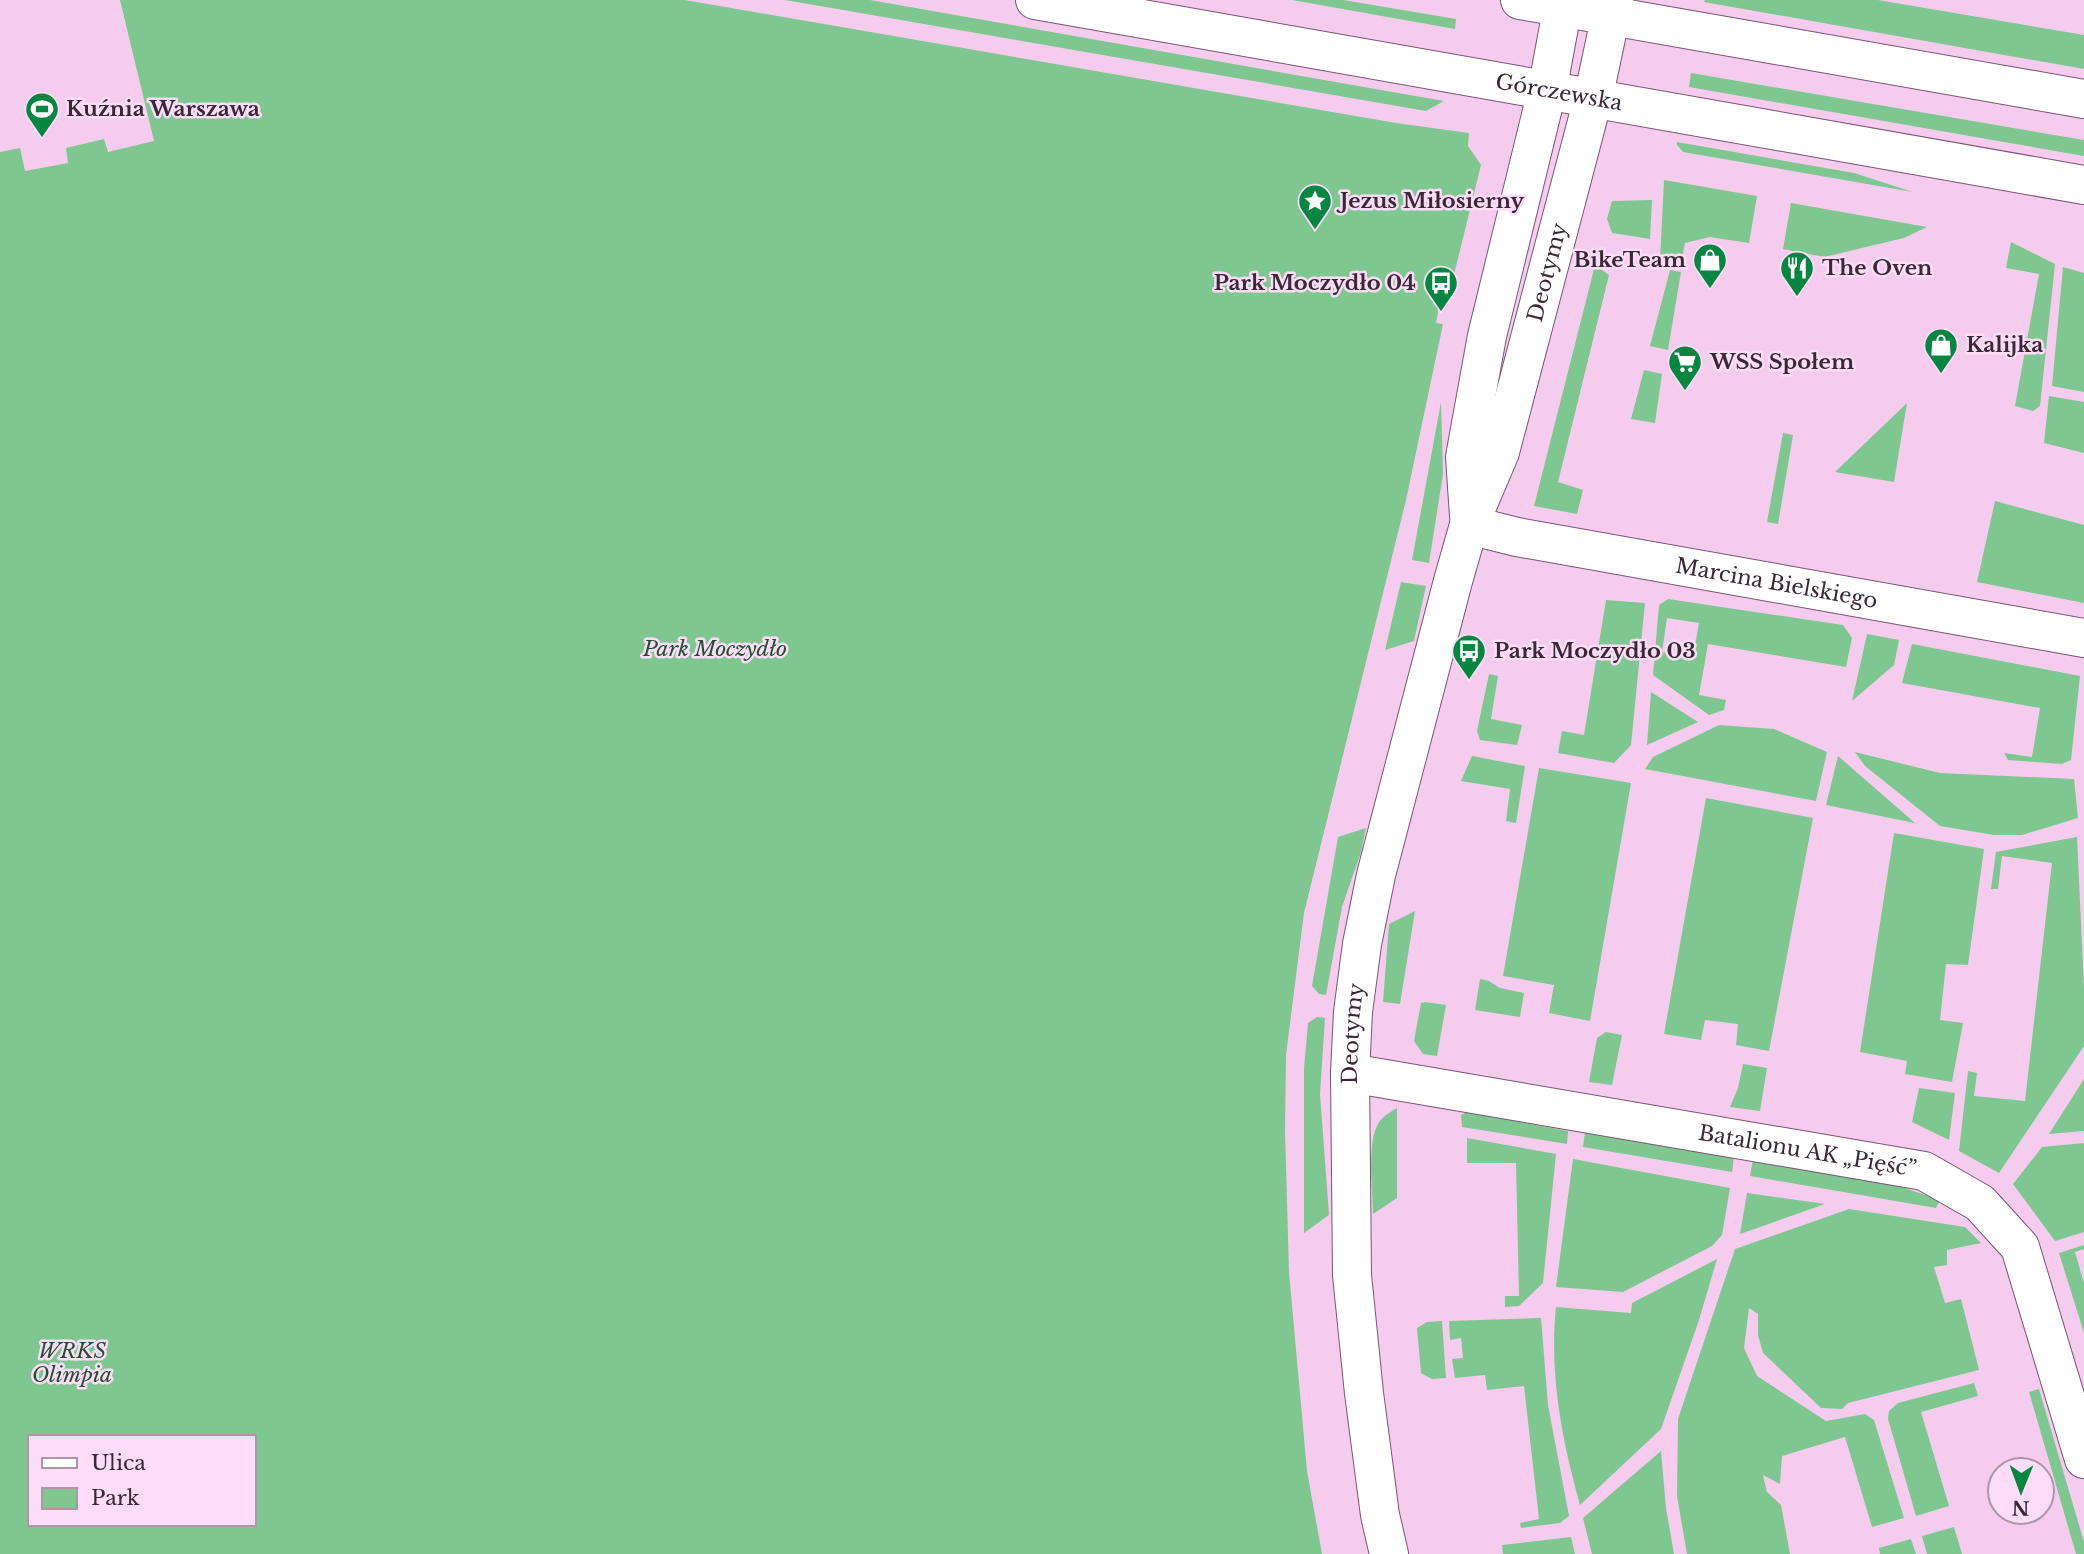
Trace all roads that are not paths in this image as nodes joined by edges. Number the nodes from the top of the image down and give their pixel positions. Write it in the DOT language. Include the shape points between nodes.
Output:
graph roads {
  1 [pos="1035,0"];
  2 [pos="1520,0"];
  3 [pos="1563,4"];
  4 [pos="1612,8"];
  5 [pos="1547,91"];
  6 [pos="1593,99"];
  7 [pos="2084,99"];
  8 [pos="2084,185"];
  9 [pos="1469,525"];
  10 [pos="2084,638"];
  11 [pos="1350,1073"];
  12 [pos="2084,1459"];
  13 [pos="1389,1554"];
  1 -- 5 [label="street, Górczewska"];
  2 -- 3 [label="street"];
  3 -- 4 [label="street"];
  3 -- 5 [label="street, Deotymy"];
  4 -- 6 [label="street, Deotymy"];
  4 -- 7 [label="street"];
  5 -- 6 [label="street, Górczewska"];
  5 -- 9 [label="street, Deotymy" via="1487,336 1465,457"];
  6 -- 8 [label="street, Górczewska"];
  6 -- 9 [label="street, Deotymy" via="1500,452"];
  9 -- 10 [label="street, Marcina Bielskiego"];
  9 -- 11 [label="street, Deotymy" via="1376,875 1353,1012"];
  11 -- 12 [label="street, Batalionu AK „Pięść”" via="1924,1171 1980,1203 2020,1247"];
  11 -- 13 [label="street, Deotymy" via="1352,1275 1365,1406"];
}
